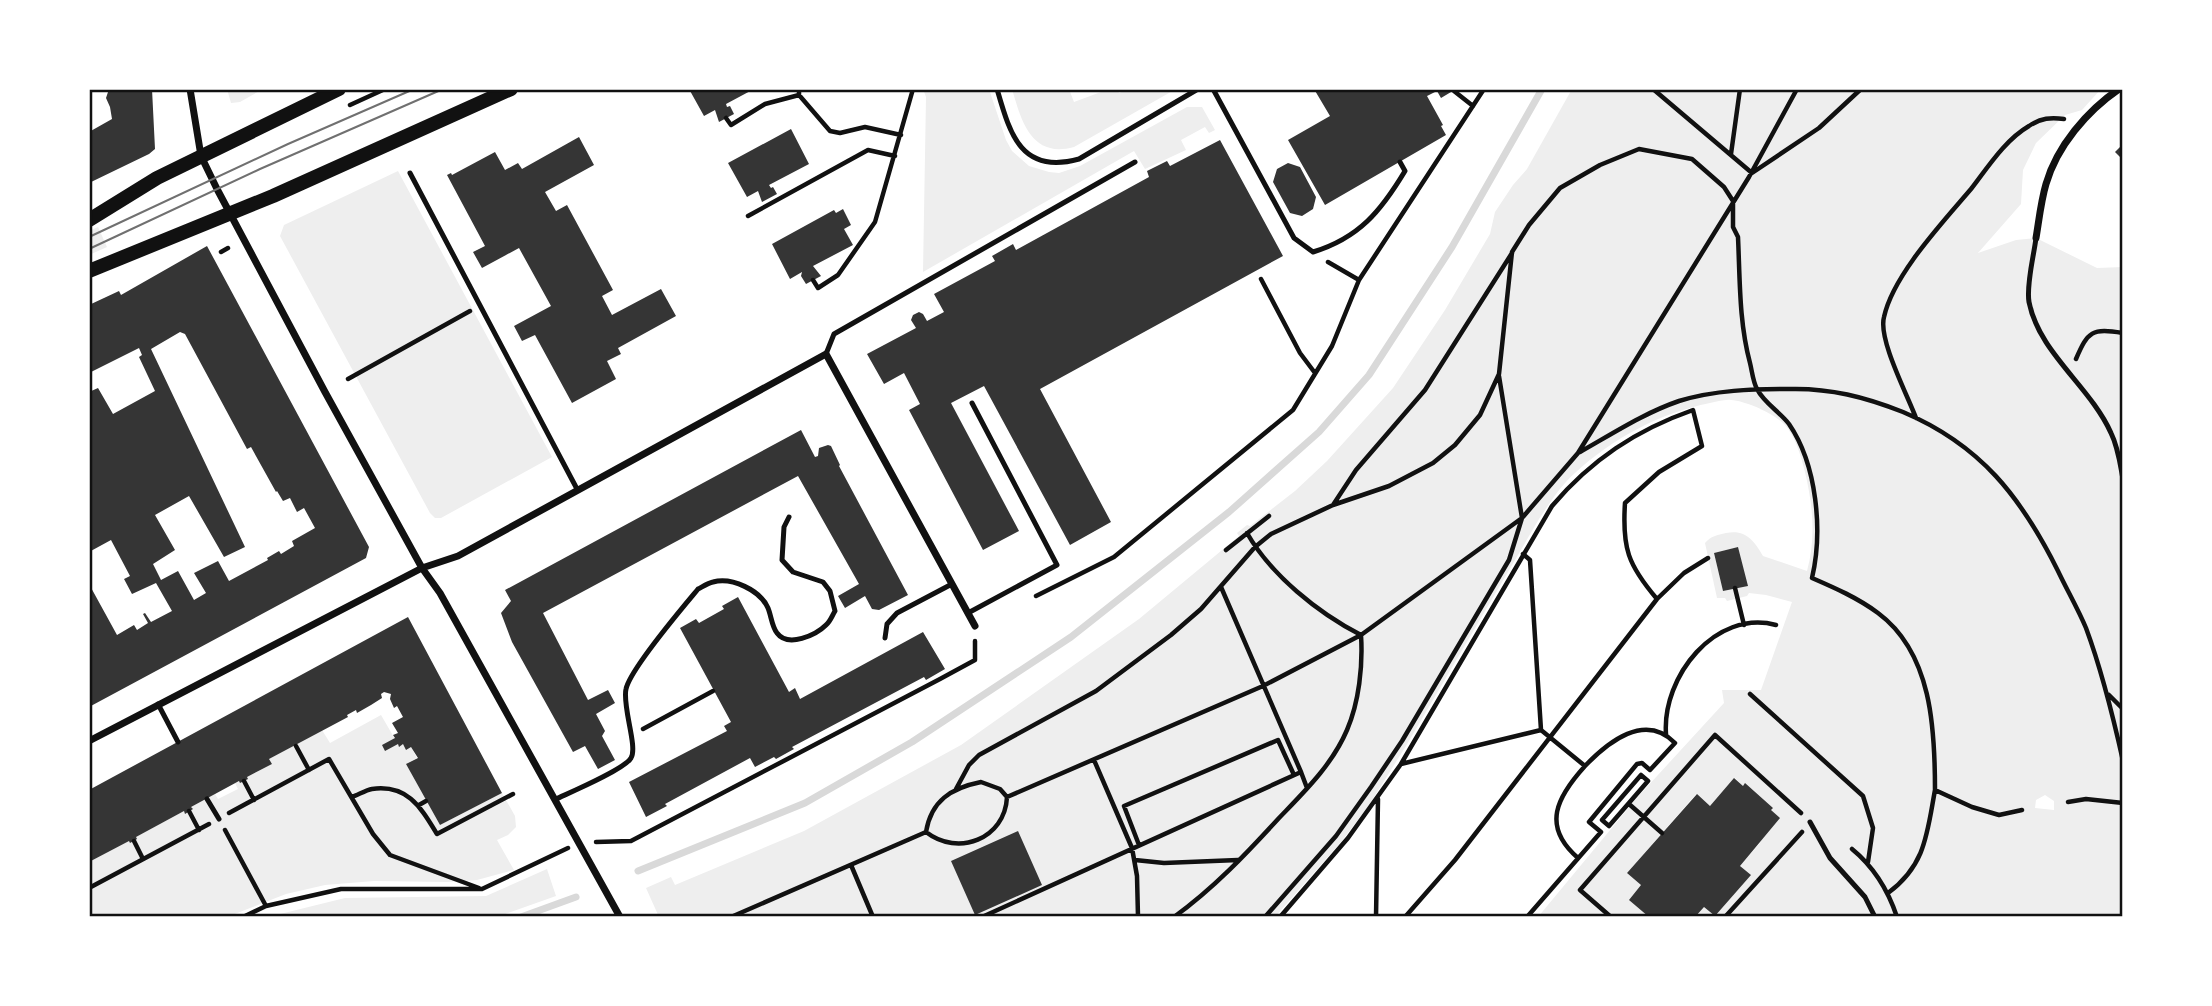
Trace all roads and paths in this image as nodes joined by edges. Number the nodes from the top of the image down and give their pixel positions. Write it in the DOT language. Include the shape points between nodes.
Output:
graph roads {
  1 [pos="190,89"];
  2 [pos="339,89"];
  3 [pos="510,89"];
  4 [pos="913,89"];
  5 [pos="997,89"];
  6 [pos="1198,89"];
  7 [pos="1213,89"];
  8 [pos="1484,89"];
  9 [pos="1653,89"];
  10 [pos="1740,89"];
  11 [pos="1797,89"];
  12 [pos="1861,89"];
  13 [pos="2119,89"];
  14 [pos="1454,91"];
  15 [pos="799,92"];
  16 [pos="1473,106"];
  17 [pos="726,118"];
  18 [pos="2082,122"];
  19 [pos="901,135"];
  20 [pos="1731,155"];
  21 [pos="201,156"];
  22 [pos="895,156"];
  23 [pos="1135,162"];
  24 [pos="1400,162"];
  25 [pos="410,173"];
  26 [pos="1752,173"];
  27 [pos="1733,201"];
  28 [pos="230,213"];
  29 [pos="748,216"];
  30 [pos="89,220"];
  31 [pos="2036,238"];
  32 [pos="228,248"];
  33 [pos="221,252"];
  34 [pos="1313,252"];
  35 [pos="1512,252"];
  36 [pos="89,271"];
  37 [pos="1261,279"];
  38 [pos="813,280"];
  39 [pos="1359,280"];
  40 [pos="480,306"];
  41 [pos="2123,333"];
  42 [pos="826,354"];
  43 [pos="2071,372"];
  44 [pos="1315,373"];
  45 [pos="1499,374"];
  46 [pos="348,379"];
  47 [pos="1756,389"];
  48 [pos="972,403"];
  49 [pos="1916,418"];
  50 [pos="1578,453"];
  51 [pos="2123,479"];
  52 [pos="577,489"];
  53 [pos="1333,505"];
  54 [pos="1269,516"];
  55 [pos="789,517"];
  56 [pos="1522,518"];
  57 [pos="1247,533"];
  58 [pos="1255,547"];
  59 [pos="1226,550"];
  60 [pos="1523,554"];
  61 [pos="1708,558"];
  62 [pos="422,568"];
  63 [pos="952,584"];
  64 [pos="1221,587"];
  65 [pos="1735,588"];
  66 [pos="1033,597"];
  67 [pos="1657,599"];
  68 [pos="968,613"];
  69 [pos="1744,625"];
  70 [pos="1776,625"];
  71 [pos="975,626"];
  72 [pos="1361,635"];
  73 [pos="885,638"];
  74 [pos="1263,686"];
  75 [pos="713,691"];
  76 [pos="1749,694"];
  77 [pos="2108,694"];
  78 [pos="158,704"];
  79 [pos="2123,709"];
  80 [pos="1541,730"];
  81 [pos="1666,734"];
  82 [pos="631,735"];
  83 [pos="1551,737"];
  84 [pos="89,741"];
  85 [pos="178,742"];
  86 [pos="296,746"];
  87 [pos="329,759"];
  88 [pos="339,760"];
  89 [pos="1094,760"];
  90 [pos="2123,761"];
  91 [pos="1401,764"];
  92 [pos="1585,766"];
  93 [pos="309,770"];
  94 [pos="1301,772"];
  95 [pos="1294,775"];
  96 [pos="244,781"];
  97 [pos="1307,788"];
  98 [pos="956,789"];
  99 [pos="1935,790"];
  100 [pos="1614,791"];
  101 [pos="513,794"];
  102 [pos="352,797"];
  103 [pos="1007,797"];
  104 [pos="1621,797"];
  105 [pos="1378,798"];
  106 [pos="207,799"];
  107 [pos="556,799"];
  108 [pos="254,800"];
  109 [pos="426,801"];
  110 [pos="2068,802"];
  111 [pos="2123,803"];
  112 [pos="1629,804"];
  113 [pos="419,805"];
  114 [pos="2022,810"];
  115 [pos="189,811"];
  116 [pos="1644,817"];
  117 [pos="219,819"];
  118 [pos="1810,822"];
  119 [pos="199,830"];
  120 [pos="926,832"];
  121 [pos="1662,833"];
  122 [pos="134,841"];
  123 [pos="580,843"];
  124 [pos="1139,845"];
  125 [pos="1132,848"];
  126 [pos="1852,849"];
  127 [pos="1578,858"];
  128 [pos="143,859"];
  129 [pos="1135,860"];
  130 [pos="1240,860"];
  131 [pos="1868,862"];
  132 [pos="851,865"];
  133 [pos="89,888"];
  134 [pos="482,889"];
  135 [pos="1888,893"];
  136 [pos="266,906"];
  137 [pos="243,917"];
  138 [pos="620,917"];
  139 [pos="731,917"];
  140 [pos="873,917"];
  141 [pos="982,917"];
  142 [pos="1138,917"];
  143 [pos="1174,917"];
  144 [pos="1265,917"];
  145 [pos="1280,917"];
  146 [pos="1376,917"];
  147 [pos="1405,917"];
  148 [pos="1527,917"];
  149 [pos="1611,917"];
  150 [pos="1725,917"];
  151 [pos="1875,917"];
  152 [pos="1897,917"];
  1 -- 21 [label="street"];
  2 -- 21 [label="main road"];
  3 -- 28 [label="main road"];
  4 -- 19 [label="path"];
  5 -- 6 [label="lane" via="1017,145 1034,158 1065,163"];
  7 -- 34 [label="lane" via="1294,238"];
  8 -- 16 [label="path"];
  9 -- 20 [label="path"];
  10 -- 20 [label="path"];
  11 -- 26 [label="path"];
  12 -- 26 [label="path" via="1819,128"];
  13 -- 18 [label="street"];
  14 -- 16 [label="path"];
  15 -- 17 [label="path" via="765,104 731,125"];
  15 -- 19 [label="path" via="830,131 865,127"];
  16 -- 39 [label="path"];
  18 -- 31 [label="street" via="2062,146 2046,183"];
  18 -- 49 [label="path" via="2049,117 2028,126 2008,143 1919,253 1891,296 1883,334"];
  19 -- 22 [label="path"];
  20 -- 26 [label="path"];
  21 -- 28 [label="street"];
  21 -- 30 [label="main road"];
  22 -- 29 [label="path" via="868,150"];
  22 -- 38 [label="path" via="875,222 863,242 838,275 818,288"];
  23 -- 42 [label="lane" via="834,334"];
  24 -- 34 [label="lane" via="1405,171 1386,203 1364,226"];
  25 -- 40 [label="lane"];
  26 -- 27 [label="path"];
  27 -- 35 [label="path" via="1692,159 1639,149 1560,188"];
  27 -- 47 [label="path" via="1741,320"];
  27 -- 50 [label="path"];
  28 -- 36 [label="main road"];
  28 -- 62 [label="street"];
  31 -- 43 [label="lane" via="2029,299 2039,332"];
  32 -- 33 [label="path"];
  34 -- 39 [label="path"];
  35 -- 45 [label="path"];
  35 -- 53 [label="path" via="1425,390 1356,470"];
  37 -- 44 [label="path"];
  39 -- 44 [label="path" via="1332,346"];
  40 -- 46 [label="path"];
  40 -- 52 [label="lane"];
  41 -- 43 [label="path" via="2094,331 2086,337"];
  42 -- 52 [label="street"];
  42 -- 63 [label="street"];
  43 -- 51 [label="lane" via="2110,431"];
  44 -- 66 [label="path" via="1293,410 1114,557"];
  45 -- 53 [label="path" via="1480,415 1440,457 1389,486"];
  45 -- 56 [label="path"];
  47 -- 49 [label="path" via="1820,388 1870,398"];
  47 -- 50 [label="path" via="1681,401"];
  47 -- 99 [label="path" via="1788,423 1804,453 1818,528 1812,578 1880,614 1911,651 1928,696"];
  48 -- 68 [label="lane" via="1057,565"];
  49 -- 77 [label="path" via="1976,457 2015,497 2042,539 2085,626"];
  50 -- 56 [label="path"];
  52 -- 62 [label="street" via="458,556"];
  53 -- 58 [label="path" via="1271,534"];
  54 -- 57 [label="path"];
  55 -- 82 [label="lane" via="782,560 793,572 823,582 830,591 835,611 827,625 801,639 785,639 777,633 766,604 749,588 729,581 698,589 629,679 625,700"];
  56 -- 72 [label="path"];
  56 -- 144 [label="path" via="1509,560 1402,741 1336,836"];
  57 -- 58 [label="path"];
  57 -- 59 [label="path"];
  58 -- 64 [label="path"];
  58 -- 72 [label="path" via="1311,604"];
  60 -- 67 [label="path" via="1552,506 1590,466 1635,434 1693,410 1702,446 1659,472 1625,503 1630,561"];
  60 -- 80 [label="path" via="1530,559"];
  60 -- 91 [label="path"];
  61 -- 67 [label="path"];
  62 -- 78 [label="street"];
  62 -- 107 [label="street"];
  63 -- 68 [label="street"];
  63 -- 73 [label="lane" via="897,613 887,624"];
  64 -- 74 [label="path"];
  64 -- 98 [label="path" via="1178,630 1096,691 979,755"];
  65 -- 69 [label="path"];
  67 -- 83 [label="path"];
  68 -- 71 [label="street"];
  69 -- 70 [label="path" via="1758,621"];
  69 -- 81 [label="path" via="1719,633 1691,658 1673,690"];
  71 -- 123 [label="path" via="975,660 631,841"];
  72 -- 74 [label="path"];
  72 -- 97 [label="path" via="1362,656 1348,729 1333,759"];
  74 -- 89 [label="path"];
  74 -- 94 [label="path"];
  75 -- 82 [label="path"];
  76 -- 131 [label="path" via="1863,796 1872,828"];
  77 -- 79 [label="path"];
  77 -- 90 [label="path"];
  78 -- 84 [label="street"];
  78 -- 85 [label="lane"];
  80 -- 83 [label="path"];
  80 -- 91 [label="path"];
  81 -- 92 [label="path" via="1651,730 1626,734"];
  81 -- 100 [label="path" via="1675,743 1650,770 1637,764"];
  82 -- 107 [label="lane" via="631,759"];
  83 -- 92 [label="path"];
  83 -- 147 [label="path"];
  86 -- 93 [label="path"];
  87 -- 88 [label="path"];
  87 -- 93 [label="path"];
  87 -- 102 [label="path"];
  89 -- 103 [label="path"];
  89 -- 125 [label="path"];
  91 -- 105 [label="path"];
  92 -- 127 [label="path" via="1564,792 1555,821 1560,839"];
  93 -- 108 [label="path"];
  94 -- 95 [label="path"];
  94 -- 97 [label="path"];
  95 -- 124 [label="path"];
  95 -- 124 [label="path" via="1278,740 1124,806"];
  96 -- 108 [label="path"];
  97 -- 130 [label="path"];
  98 -- 103 [label="path" via="981,782"];
  98 -- 120 [label="path" via="938,802"];
  99 -- 114 [label="path" via="1999,815"];
  99 -- 135 [label="path" via="1918,862"];
  100 -- 104 [label="path"];
  100 -- 127 [label="path" via="1589,822 1601,832"];
  101 -- 113 [label="path" via="437,834"];
  102 -- 113 [label="path" via="371,789 394,790"];
  102 -- 134 [label="path" via="390,855"];
  103 -- 120 [label="path" via="999,825 981,838 957,845"];
  104 -- 112 [label="path" via="1641,775 1647,781"];
  104 -- 112 [label="path" via="1602,820 1609,826"];
  105 -- 145 [label="path"];
  105 -- 146 [label="path"];
  106 -- 117 [label="lane"];
  107 -- 123 [label="street"];
  108 -- 117 [label="path"];
  109 -- 113 [label="path"];
  110 -- 111 [label="path"];
  112 -- 116 [label="path"];
  115 -- 119 [label="path"];
  116 -- 118 [label="path" via="1716,735"];
  116 -- 121 [label="path"];
  116 -- 149 [label="path" via="1580,890"];
  117 -- 119 [label="path"];
  117 -- 136 [label="path"];
  118 -- 150 [label="path"];
  118 -- 151 [label="lane" via="1830,858 1865,897"];
  119 -- 128 [label="path"];
  120 -- 132 [label="path"];
  122 -- 128 [label="path"];
  123 -- 134 [label="path"];
  123 -- 138 [label="street"];
  124 -- 125 [label="path"];
  125 -- 129 [label="path"];
  125 -- 141 [label="path"];
  126 -- 131 [label="path"];
  127 -- 148 [label="path"];
  128 -- 133 [label="path"];
  129 -- 130 [label="path"];
  129 -- 142 [label="path"];
  130 -- 143 [label="path"];
  131 -- 135 [label="path"];
  132 -- 139 [label="path"];
  132 -- 140 [label="path"];
  134 -- 136 [label="path" via="341,889"];
  135 -- 152 [label="path"];
  136 -- 137 [label="path"];
}
